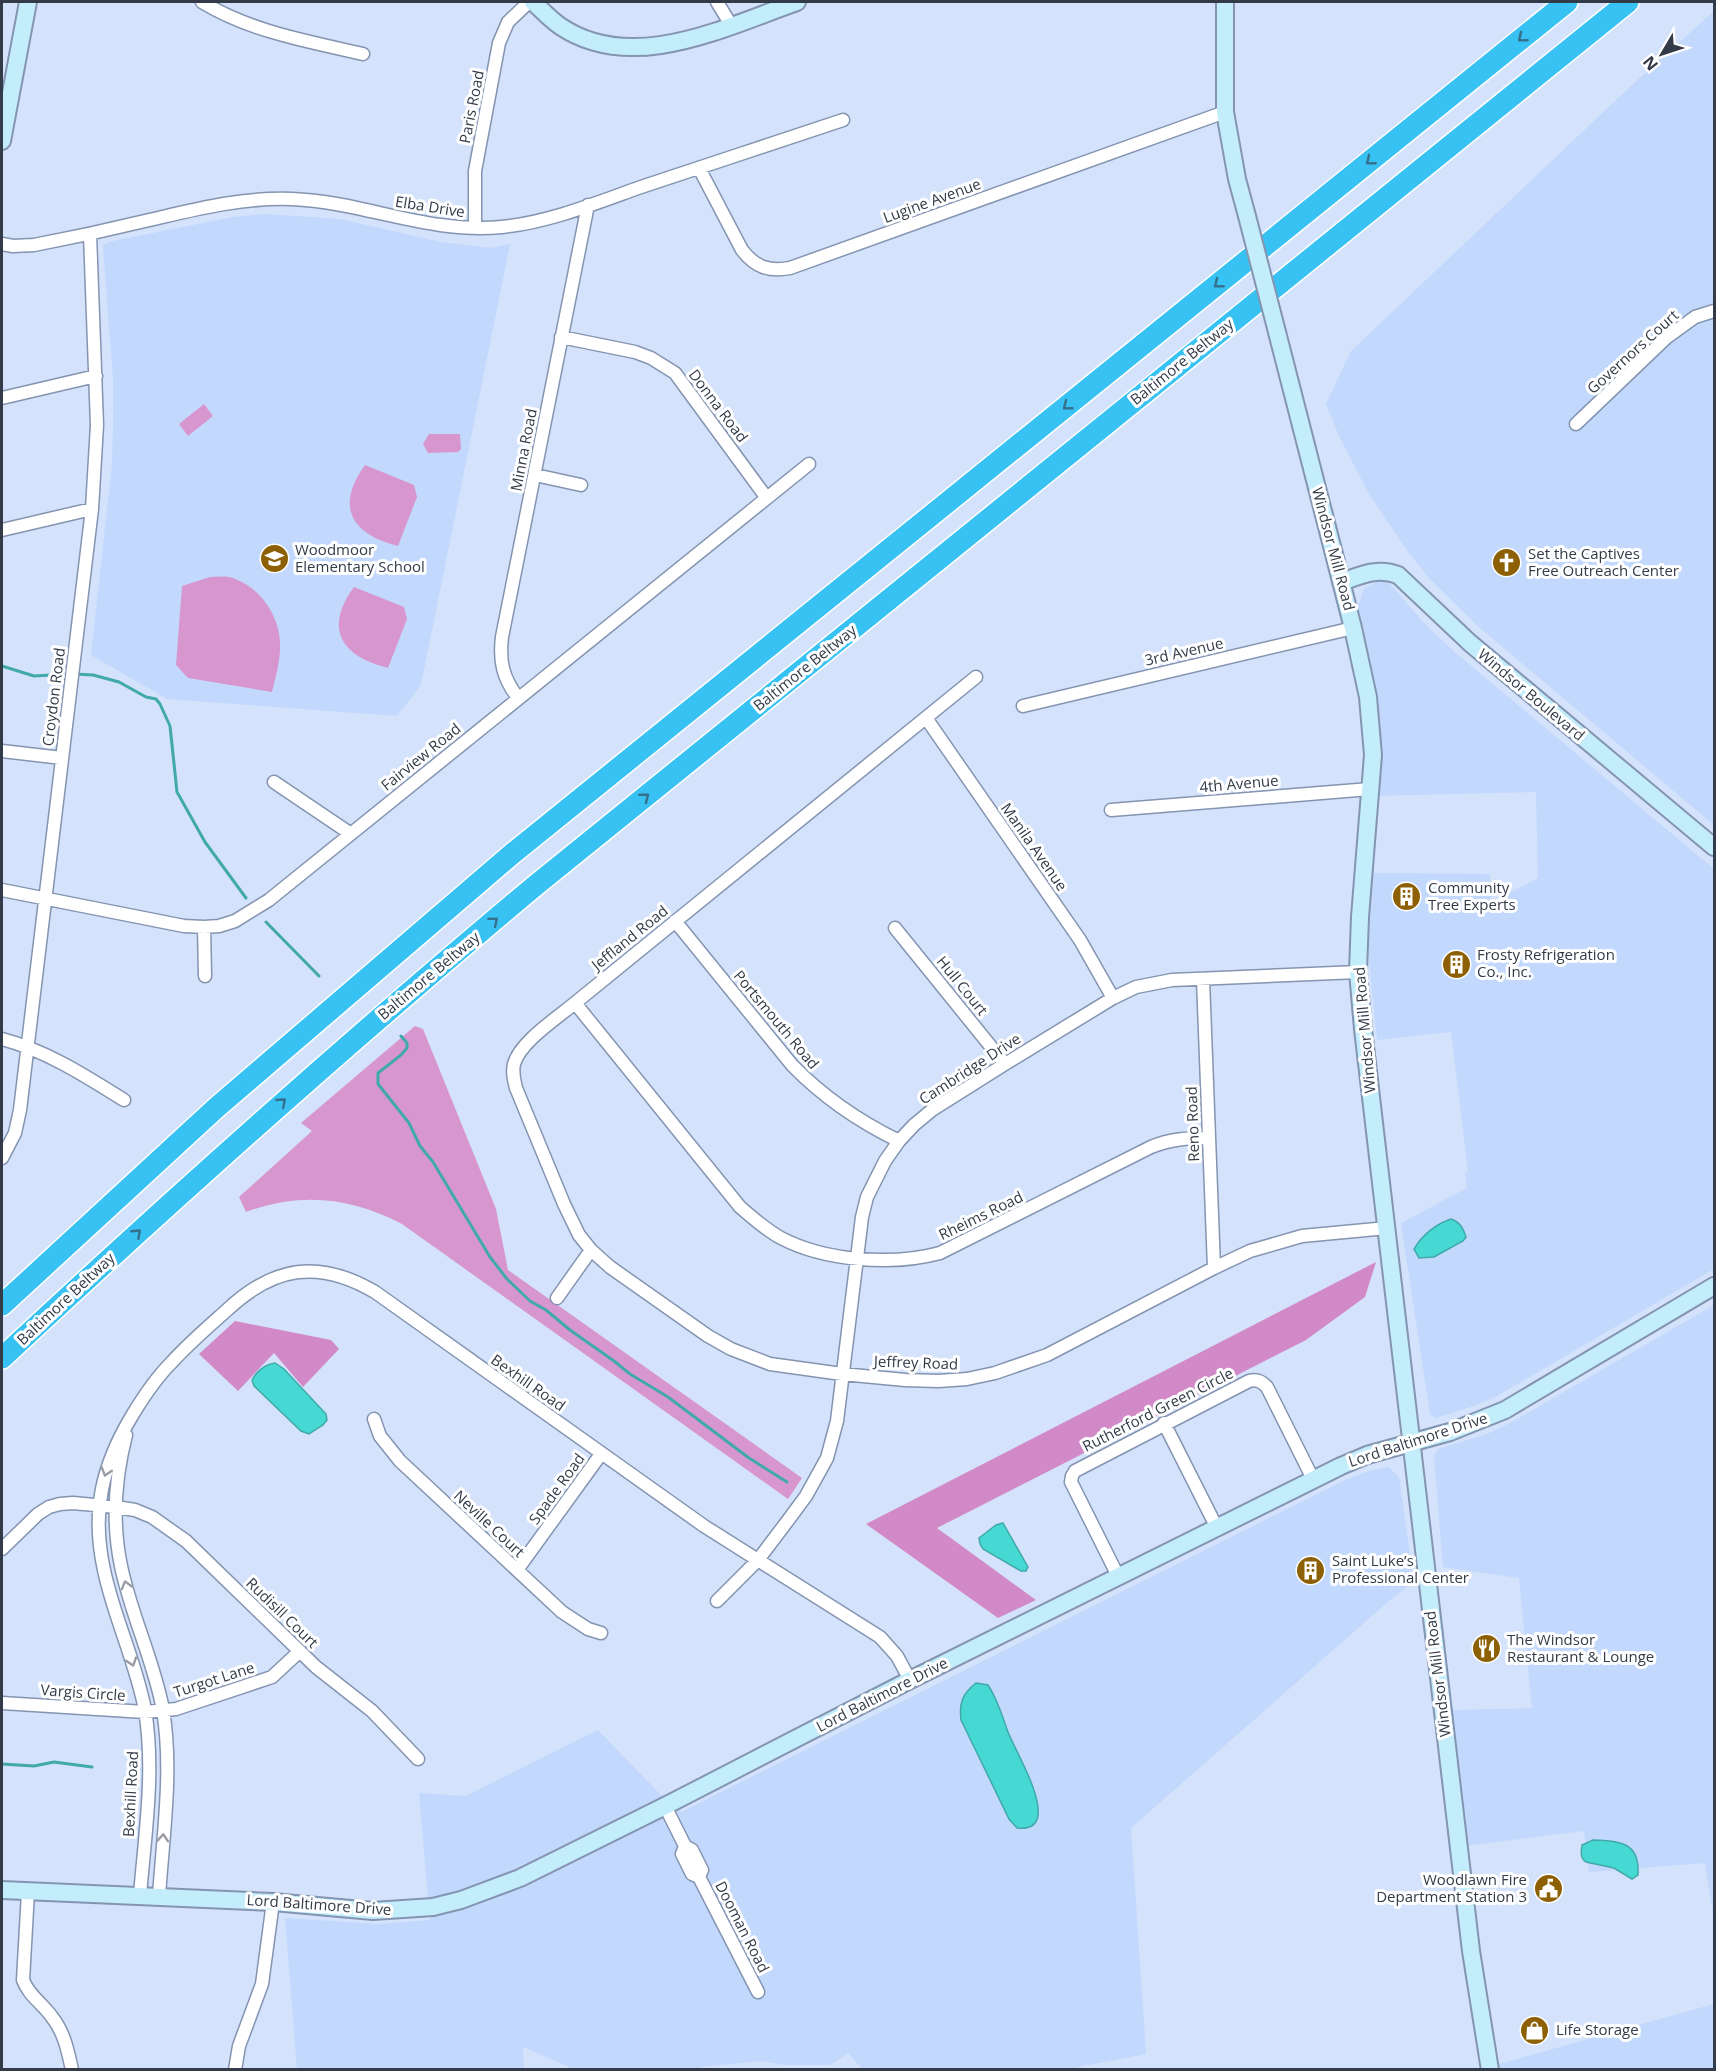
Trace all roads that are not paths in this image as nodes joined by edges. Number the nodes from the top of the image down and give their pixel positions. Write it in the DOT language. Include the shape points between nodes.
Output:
graph roads {
  1 [pos="28,2"];
  2 [pos="202,2"];
  3 [pos="531,2"];
  4 [pos="717,2"];
  5 [pos="797,2"];
  6 [pos="1225,2"];
  7 [pos="1567,2"];
  8 [pos="1628,2"];
  9 [pos="731,24"];
  10 [pos="363,54"];
  11 [pos="1225,112"];
  12 [pos="843,120"];
  13 [pos="2,141"];
  14 [pos="699,168"];
  15 [pos="588,205"];
  16 [pos="475,228"];
  17 [pos="90,234"];
  18 [pos="2,244"];
  19 [pos="1714,311"];
  20 [pos="561,337"];
  21 [pos="96,376"];
  22 [pos="2,398"];
  23 [pos="1576,424"];
  24 [pos="809,464"];
  25 [pos="535,475"];
  26 [pos="581,485"];
  27 [pos="766,497"];
  28 [pos="92,509"];
  29 [pos="2,530"];
  30 [pos="1342,582"];
  31 [pos="1353,627"];
  32 [pos="976,677"];
  33 [pos="518,698"];
  34 [pos="1023,706"];
  35 [pos="926,718"];
  36 [pos="2,751"];
  37 [pos="62,758"];
  38 [pos="274,782"];
  39 [pos="1370,789"];
  40 [pos="1111,810"];
  41 [pos="351,834"];
  42 [pos="1714,847"];
  43 [pos="2,890"];
  44 [pos="45,898"];
  45 [pos="675,921"];
  46 [pos="204,927"];
  47 [pos="895,928"];
  48 [pos="1358,972"];
  49 [pos="205,976"];
  50 [pos="1203,979"];
  51 [pos="1113,998"];
  52 [pos="574,1003"];
  53 [pos="2,1039"];
  54 [pos="27,1046"];
  55 [pos="1005,1064"];
  56 [pos="124,1100"];
  57 [pos="1208,1138"];
  58 [pos="898,1141"];
  59 [pos="2,1158"];
  60 [pos="1387,1228"];
  61 [pos="591,1250"];
  62 [pos="857,1258"];
  63 [pos="1214,1268"];
  64 [pos="1714,1286"];
  65 [pos="557,1298"];
  66 [pos="2,1305"];
  67 [pos="2,1358"];
  68 [pos="842,1374"];
  69 [pos="130,1419"];
  70 [pos="374,1419"];
  71 [pos="1164,1423"];
  72 [pos="1412,1443"];
  73 [pos="601,1454"];
  74 [pos="1313,1479"];
  75 [pos="100,1505"];
  76 [pos="116,1507"];
  77 [pos="1216,1526"];
  78 [pos="2,1549"];
  79 [pos="758,1560"];
  80 [pos="517,1570"];
  81 [pos="1119,1576"];
  82 [pos="717,1601"];
  83 [pos="601,1633"];
  84 [pos="300,1651"];
  85 [pos="910,1680"];
  86 [pos="2,1703"];
  87 [pos="163,1710"];
  88 [pos="145,1712"];
  89 [pos="418,1759"];
  90 [pos="665,1806"];
  91 [pos="2,1890"];
  92 [pos="28,1892"];
  93 [pos="140,1895"];
  94 [pos="159,1896"];
  95 [pos="273,1902"];
  96 [pos="758,1992"];
  97 [pos="72,2070"];
  98 [pos="236,2070"];
  99 [pos="1490,2070"];
  1 -- 13 [label="main road"];
  2 -- 10 [label="street" via="258,29"];
  3 -- 9 [label="main road" via="581,37 630,48 679,42"];
  3 -- 16 [label="street, Paris Road" via="508,22 499,43 475,171"];
  4 -- 9 [label="street"];
  5 -- 9 [label="main road"];
  6 -- 11 [label="main road, Windsor Mill Road"];
  7 -- 66 [label="highway, one-way" via="477,884 216,1108"];
  67 -- 8 [label="highway, Baltimore Beltway, one-way" via="267,1116 518,900"];
  11 -- 14 [label="street, Lugine Avenue" via="777,270 748,259"];
  11 -- 30 [label="main road, Windsor Mill Road, bridge" via="1235,170"];
  12 -- 14 [label="street, Elba Drive"];
  14 -- 15 [label="street, Elba Drive"];
  15 -- 16 [label="street, Elba Drive" via="521,224"];
  15 -- 20 [label="street, Minna Road"];
  16 -- 17 [label="street, Elba Drive" via="426,224 345,205 292,199 230,202"];
  17 -- 18 [label="street, Elba Drive" via="34,245"];
  17 -- 21 [label="street, Croydon Road"];
  19 -- 23 [label="street, Governors Court" via="1695,318 1666,338"];
  20 -- 25 [label="street, Minna Road"];
  20 -- 27 [label="street, Donna Road" via="635,352 675,373"];
  21 -- 22 [label="street"];
  21 -- 28 [label="street, Croydon Road"];
  24 -- 27 [label="street, Fairview Road"];
  25 -- 26 [label="street"];
  25 -- 33 [label="street, Minna Road" via="500,652 504,675"];
  27 -- 33 [label="street, Fairview Road"];
  28 -- 29 [label="street"];
  28 -- 37 [label="street, Croydon Road"];
  30 -- 31 [label="main road, Windsor Mill Road"];
  30 -- 42 [label="main road, Windsor Boulevard" via="1377,571 1398,575 1496,666"];
  31 -- 34 [label="street, 3rd Avenue"];
  31 -- 39 [label="main road, Windsor Mill Road" via="1372,730"];
  32 -- 35 [label="street, Jeffland Road"];
  33 -- 41 [label="street, Fairview Road"];
  35 -- 45 [label="street, Jeffland Road"];
  35 -- 51 [label="street, Manila Avenue" via="1080,940"];
  36 -- 37 [label="street"];
  37 -- 44 [label="street, Croydon Road"];
  38 -- 41 [label="street"];
  39 -- 40 [label="street, 4th Avenue"];
  39 -- 48 [label="main road, Windsor Mill Road"];
  41 -- 46 [label="street, Fairview Road" via="249,913 219,926"];
  43 -- 44 [label="street, Fairview Road"];
  44 -- 46 [label="street, Fairview Road"];
  44 -- 54 [label="street, Croydon Road"];
  45 -- 52 [label="street, Jeffland Road"];
  45 -- 58 [label="street, Portsmouth Road" via="811,1085 850,1115"];
  46 -- 49 [label="street"];
  47 -- 55 [label="street, Hull Court"];
  48 -- 50 [label="street, Cambridge Drive"];
  48 -- 60 [label="main road, Windsor Mill Road"];
  50 -- 51 [label="street, Cambridge Drive" via="1152,983"];
  50 -- 57 [label="street, Reno Road"];
  51 -- 55 [label="street, Cambridge Drive"];
  52 -- 61 [label="street, Jeffland Road" via="524,1047 513,1076 564,1204"];
  52 -- 62 [label="street, Rheims Road" via="740,1207 780,1238 804,1248"];
  53 -- 54 [label="street"];
  54 -- 56 [label="street" via="66,1064"];
  54 -- 59 [label="street, Croydon Road" via="15,1133"];
  55 -- 58 [label="street, Cambridge Drive" via="932,1110"];
  57 -- 62 [label="street, Rheims Road" via="1165,1141 1151,1147 940,1253 902,1260"];
  57 -- 63 [label="street, Reno Road"];
  58 -- 62 [label="street, Cambridge Drive" via="867,1197"];
  60 -- 63 [label="street, Jeffrey Road" via="1302,1236 1250,1251"];
  60 -- 72 [label="main road, Windsor Mill Road"];
  61 -- 65 [label="street"];
  61 -- 68 [label="street, Jeffrey Road" via="731,1349 770,1364"];
  62 -- 68 [label="street, Cambridge Drive"];
  63 -- 68 [label="street, Jeffrey Road" via="1047,1355 995,1373 938,1381"];
  64 -- 72 [label="main road, Lord Baltimore Drive" via="1505,1410"];
  68 -- 79 [label="street, Cambridge Drive" via="837,1421 827,1458 806,1496"];
  69 -- 73 [label="street, Bexhill Road" via="171,1362 252,1289 284,1274 321,1272 356,1281 375,1292"];
  69 -- 75 [label="street, Bexhill Road, one-way" via="113,1449"];
  69 -- 76 [label="street, Bexhill Road"];
  70 -- 80 [label="street, Neville Court" via="380,1436 400,1461"];
  71 -- 74 [label="street, Rutherford Green Circle" via="1249,1381 1262,1381"];
  71 -- 77 [label="street"];
  71 -- 81 [label="street, Rutherford Green Circle" via="1082,1466 1072,1476 1071,1482"];
  72 -- 74 [label="main road, Lord Baltimore Drive" via="1367,1455"];
  72 -- 99 [label="main road, Windsor Mill Road" via="1471,1950"];
  73 -- 79 [label="street, Bexhill Road"];
  73 -- 80 [label="street, Spade Road"];
  74 -- 77 [label="main road, Lord Baltimore Drive"];
  75 -- 76 [label="street, Rudisill Court"];
  75 -- 78 [label="street" via="73,1503 49,1507"];
  75 -- 88 [label="street, Bexhill Road, one-way" via="104,1570"];
  76 -- 84 [label="street, Rudisill Court" via="152,1517 177,1534"];
  87 -- 76 [label="street, Bexhill Road, one-way" via="121,1567"];
  77 -- 81 [label="main road, Lord Baltimore Drive"];
  79 -- 82 [label="street, Cambridge Drive"];
  79 -- 85 [label="street, Bexhill Road" via="880,1637 893,1650"];
  80 -- 83 [label="street, Neville Court" via="562,1612"];
  81 -- 85 [label="main road, Lord Baltimore Drive"];
  84 -- 87 [label="street, Turgot Lane" via="272,1677"];
  84 -- 89 [label="street, Rudisill Court" via="372,1712"];
  85 -- 90 [label="main road, Lord Baltimore Drive"];
  86 -- 88 [label="street, Vargis Circle"];
  87 -- 88 [label="street, Vargis Circle"];
  94 -- 87 [label="street, Bexhill Road, one-way" via="166,1782"];
  88 -- 93 [label="street, Bexhill Road" via="149,1780"];
  90 -- 95 [label="main road, Lord Baltimore Drive" via="520,1878 433,1907 373,1911"];
  90 -- 96 [label="street, Dooman Road" via="685,1846 692,1850 702,1870 699,1877"];
  91 -- 92 [label="main road, Lord Baltimore Drive"];
  92 -- 93 [label="main road, Lord Baltimore Drive"];
  92 -- 97 [label="street" via="23,1980 58,2024"];
  93 -- 94 [label="main road, Lord Baltimore Drive"];
  94 -- 95 [label="main road, Lord Baltimore Drive"];
  95 -- 98 [label="street" via="262,1984 239,2046"];
}
